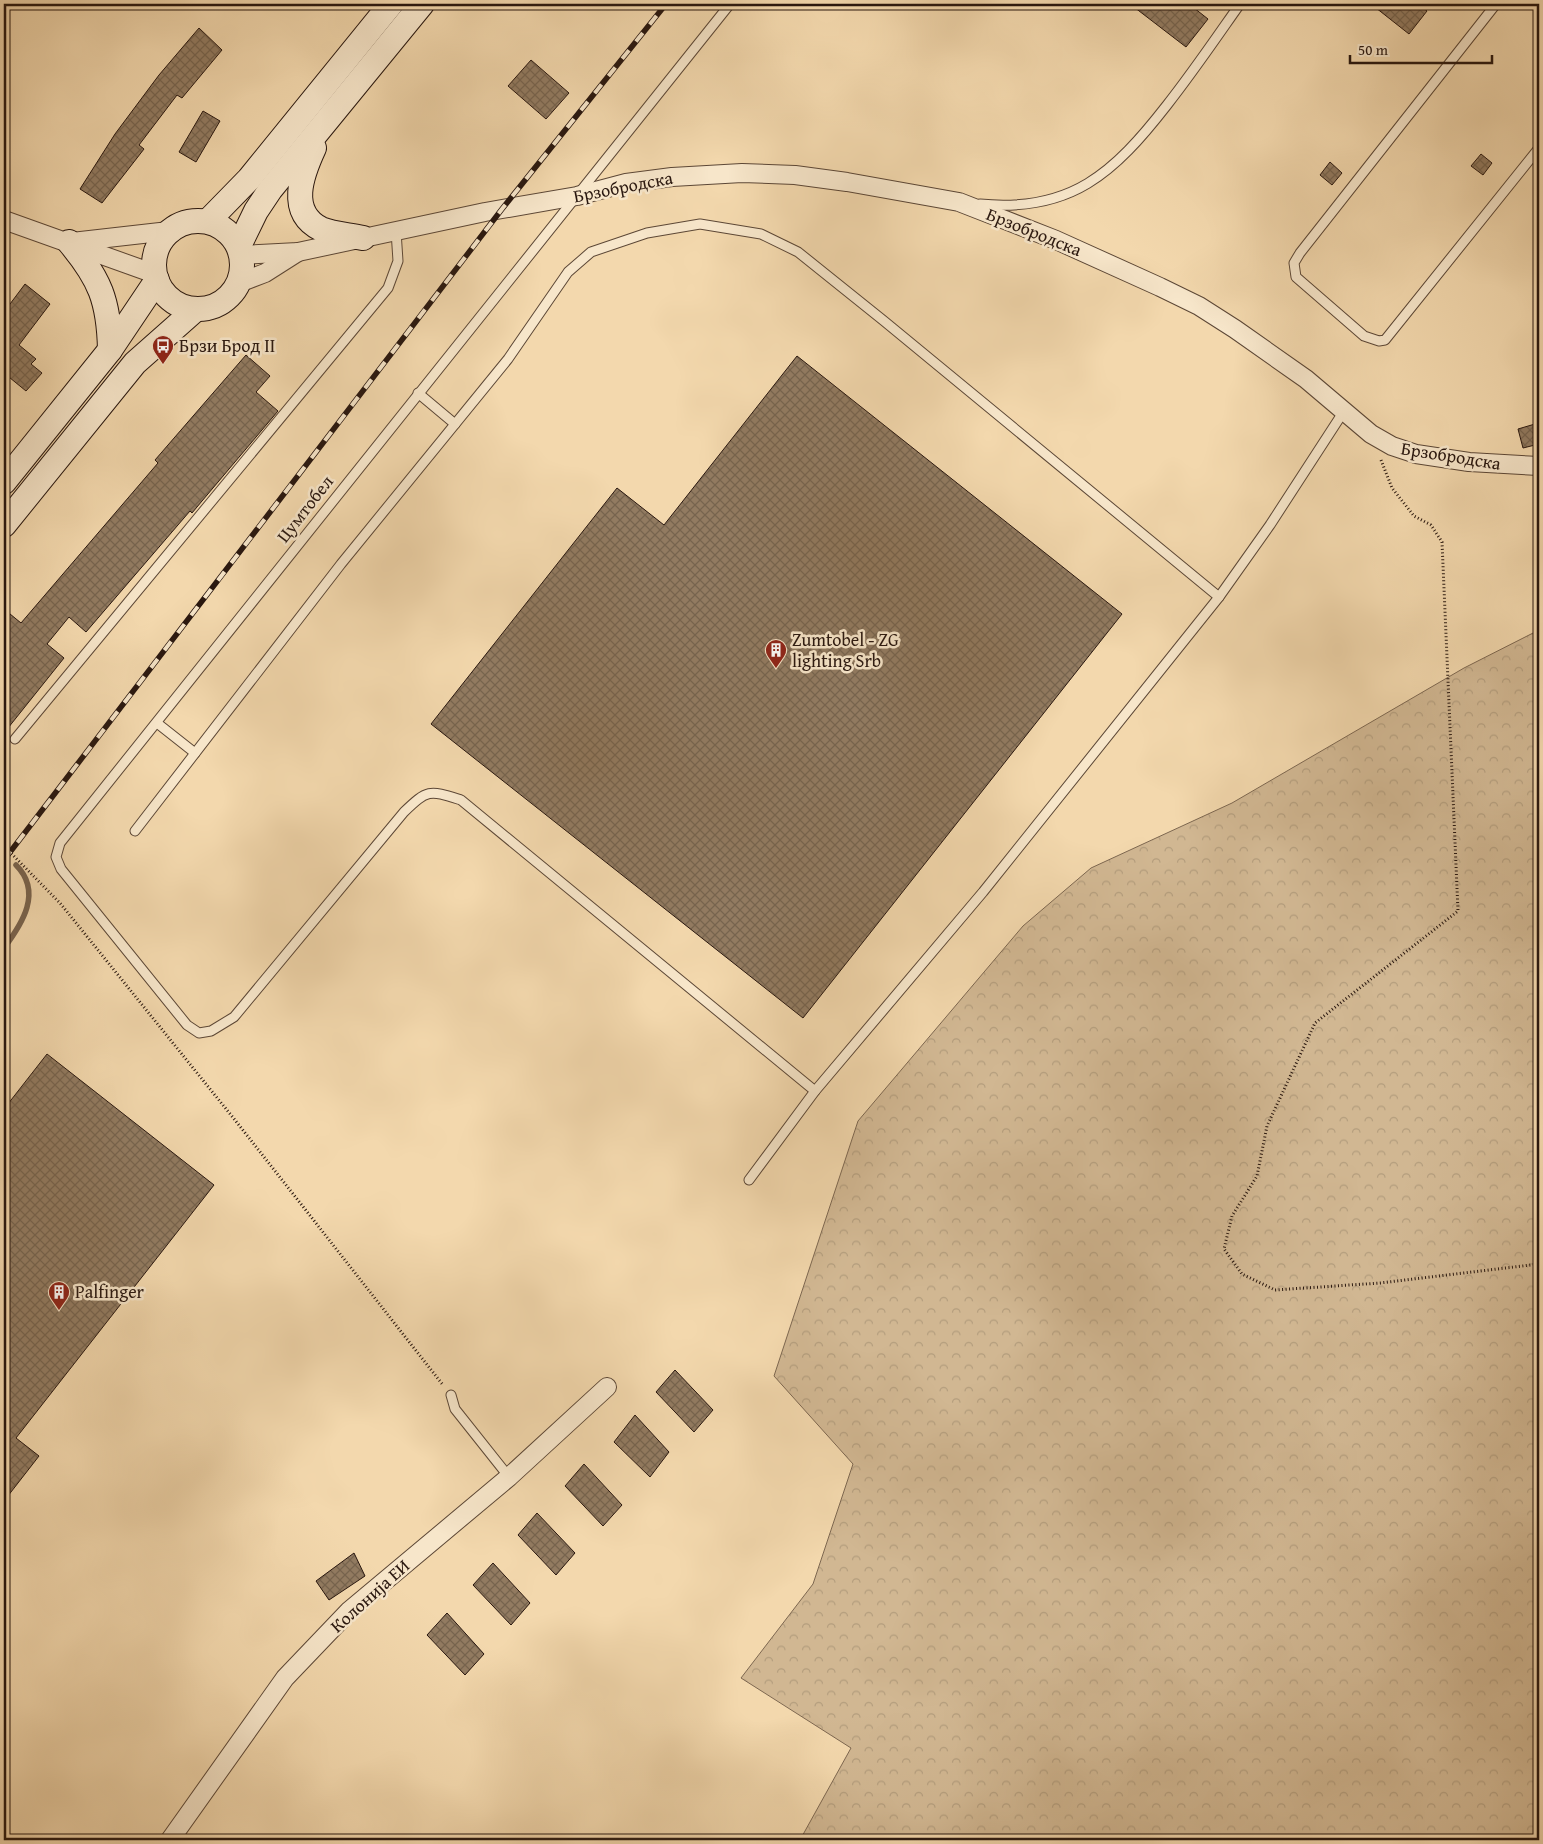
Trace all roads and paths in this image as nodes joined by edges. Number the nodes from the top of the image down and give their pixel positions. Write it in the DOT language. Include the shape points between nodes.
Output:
graph roads {
  1 [pos="391,4"];
  2 [pos="422,4"];
  3 [pos="730,4"];
  4 [pos="1240,4"];
  5 [pos="1496,4"];
  6 [pos="328,119"];
  7 [pos="1539,148"];
  8 [pos="577,196"];
  9 [pos="959,202"];
  10 [pos="4,220"];
  11 [pos="208,221"];
  12 [pos="396,231"];
  13 [pos="169,232"];
  14 [pos="363,238"];
  15 [pos="69,242"];
  16 [pos="240,251"];
  17 [pos="298,252"];
  18 [pos="156,277"];
  19 [pos="239,282"];
  20 [pos="196,309"];
  21 [pos="110,350"];
  22 [pos="418,393"];
  23 [pos="1344,411"];
  24 [pos="456,424"];
  25 [pos="1371,434"];
  26 [pos="1535,467"];
  27 [pos="4,482"];
  28 [pos="4,525"];
  29 [pos="1219,597"];
  30 [pos="156,723"];
  31 [pos="15,739"];
  32 [pos="195,753"];
  33 [pos="135,831"];
  34 [pos="4,846"];
  35 [pos="815,1091"];
  36 [pos="749,1180"];
  37 [pos="1539,1264"];
  38 [pos="607,1387"];
  39 [pos="451,1395"];
  40 [pos="509,1477"];
  41 [pos="170,1840"];
  1 -- 11 [label="main road" via="249,179"];
  2 -- 6 [label="main road"];
  3 -- 8 [label="lane, Цумтобел"];
  4 -- 9 [label="lane" via="1192,73 1137,143 1089,184 1035,204 997,206"];
  5 -- 7 [label="lane" via="1300,253 1294,263 1296,277 1364,336 1385,340"];
  6 -- 14 [label="main road" via="304,169 298,197 307,219 322,229"];
  6 -- 16 [label="main road" via="256,211"];
  8 -- 9 [label="street, Брзобродска" via="635,182 742,173 848,182"];
  8 -- 12 [label="street, Брзобродска"];
  8 -- 22 [label="lane, Цумтобел"];
  9 -- 23 [label="street, Брзобродска" via="1056,240 1199,306 1306,379"];
  10 -- 15 [label="street"];
  11 -- 13 [label="main road" via="183,223"];
  11 -- 16 [label="main road" via="226,230"];
  12 -- 14 [label="street, Брзобродска"];
  12 -- 31 [label="lane" via="398,261 388,288"];
  13 -- 15 [label="street"];
  13 -- 18 [label="main road" via="158,246 154,265"];
  14 -- 17 [label="street, Брзобродска"];
  15 -- 18 [label="street"];
  15 -- 21 [label="main road" via="101,289 109,317"];
  16 -- 17 [label="street"];
  16 -- 19 [label="main road"];
  17 -- 19 [label="street" via="266,273"];
  18 -- 20 [label="main road" via="161,290 172,300 186,308"];
  18 -- 21 [label="main road"];
  19 -- 20 [label="main road" via="226,300 212,307"];
  20 -- 28 [label="main road" via="135,363"];
  21 -- 27 [label="main road"];
  22 -- 24 [label="lane"];
  22 -- 30 [label="lane, Цумтобел"];
  23 -- 25 [label="street, Брзобродска"];
  23 -- 29 [label="lane"];
  24 -- 29 [label="lane" via="508,359 568,272 591,252 647,233 700,224 761,234 806,258"];
  24 -- 32 [label="lane" via="341,564"];
  25 -- 26 [label="street, Брзобродска" via="1416,454"];
  25 -- 37 [label="path" via="1392,488 1414,516 1431,525 1442,542 1458,911 1315,1023 1267,1126 1257,1176 1232,1216 1224,1249 1242,1274 1275,1290 1380,1283"];
  29 -- 35 [label="lane" via="983,892"];
  30 -- 32 [label="lane"];
  30 -- 35 [label="lane, Цумтобел" via="60,843 56,857 62,869 187,1025 199,1033 211,1031 234,1017 404,812 423,794 437,792 461,800"];
  32 -- 33 [label="lane"];
  34 -- 39 [label="path" via="60,903"];
  35 -- 36 [label="lane"];
  38 -- 40 [label="street, Колонија ЕИ"];
  39 -- 40 [label="lane" via="455,1408"];
  40 -- 41 [label="street, Колонија ЕИ" via="349,1611 285,1678"];
}
